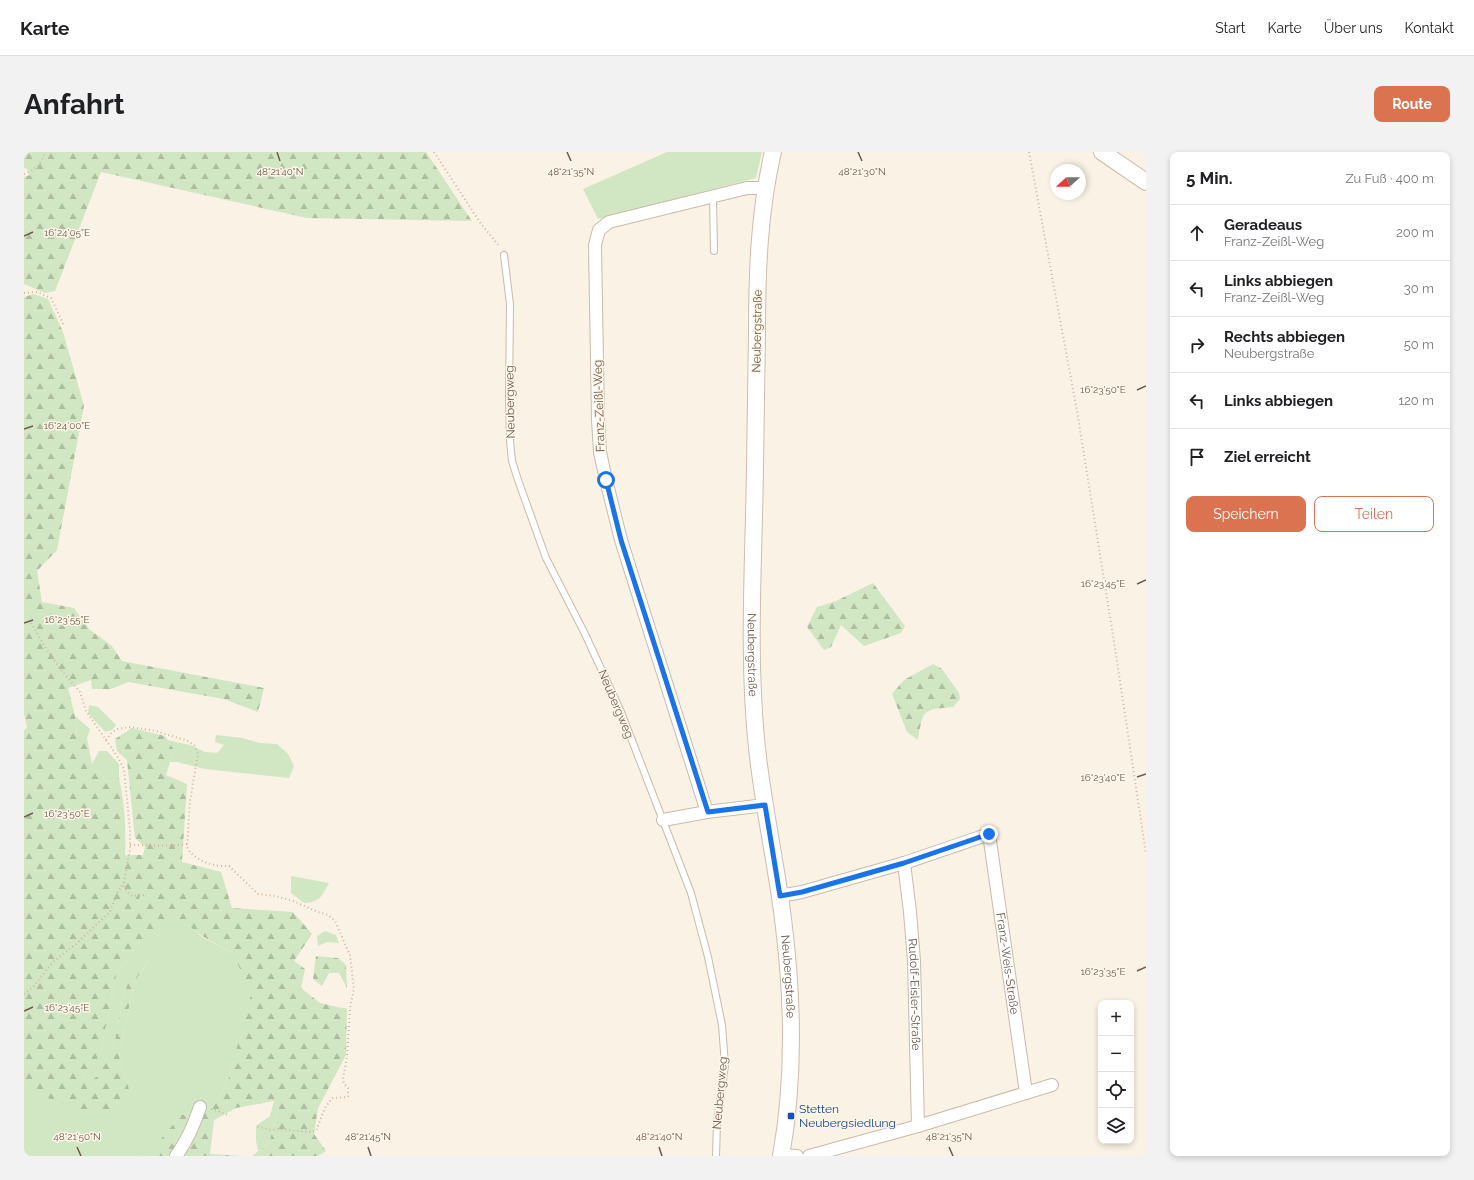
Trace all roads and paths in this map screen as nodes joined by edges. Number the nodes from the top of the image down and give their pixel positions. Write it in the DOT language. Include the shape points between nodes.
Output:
graph roads {
  1 [pos="45,152"];
  2 [pos="434,152"];
  3 [pos="773,152"];
  4 [pos="1028,152"];
  5 [pos="1102,152"];
  6 [pos="24,174"];
  7 [pos="1146,182"];
  8 [pos="765,188"];
  9 [pos="713,196"];
  10 [pos="714,251"];
  11 [pos="504,255"];
  12 [pos="24,293"];
  13 [pos="64,326"];
  14 [pos="31,623"];
  15 [pos="106,740"];
  16 [pos="765,805"];
  17 [pos="708,812"];
  18 [pos="663,820"];
  19 [pos="187,844"];
  20 [pos="130,845"];
  21 [pos="1146,854"];
  22 [pos="904,863"];
  23 [pos="124,882"];
  24 [pos="144,895"];
  25 [pos="780,896"];
  26 [pos="24,994"];
  27 [pos="1052,1085"];
  28 [pos="1026,1093"];
  29 [pos="200,1108"];
  30 [pos="230,1116"];
  31 [pos="256,1126"];
  32 [pos="918,1126"];
  33 [pos="176,1156"];
  34 [pos="716,1156"];
  35 [pos="786,1156"];
  36 [pos="809,1156"];
  1 -- 6 [label="path" via="40,165"];
  2 -- 11 [label="path" via="481,224 499,244"];
  3 -- 8 [label="street, Neubergstraße"];
  4 -- 21 [label="path" via="1077,411"];
  5 -- 7 [label="street"];
  8 -- 9 [label="street, Franz-Zeißl-Weg" via="747,188"];
  8 -- 16 [label="street, Neubergstraße" via="758,282 753,672 757,748"];
  9 -- 10 [label="lane"];
  9 -- 17 [label="street, Franz-Zeißl-Weg" via="609,222 599,230 595,245 600,452 621,540"];
  11 -- 18 [label="lane, Neubergweg" via="510,297 510,441 514,470 546,558 585,634 617,705"];
  12 -- 13 [label="path" via="37,292 51,298"];
  14 -- 15 [label="path" via="61,670 80,692 86,711"];
  15 -- 19 [label="path" via="112,732 130,727 156,731 188,741 195,746 198,754 190,801"];
  15 -- 20 [label="path" via="124,769"];
  16 -- 17 [label="street"];
  16 -- 25 [label="street, Neubergstraße"];
  17 -- 18 [label="street"];
  18 -- 34 [label="lane, Neubergweg" via="692,898 721,1017 724,1065"];
  19 -- 20 [label="path"];
  19 -- 31 [label="path" via="190,854 210,864 229,866 258,894 287,899 328,915 335,920 350,955 354,989 343,1079 348,1088 348,1097 332,1098 316,1131 280,1128 271,1130"];
  20 -- 23 [label="path"];
  22 -- 25 [label="street"];
  22 -- 28 [label="street, Franz-Weis-Straße" via="989,834"];
  22 -- 32 [label="street, Rudolf-Eisler-Straße" via="914,961"];
  23 -- 24 [label="path" via="125,889 132,896"];
  23 -- 26 [label="path" via="110,912 53,962"];
  25 -- 35 [label="street, Neubergstraße" via="788,978 790,1034"];
  27 -- 28 [label="street"];
  28 -- 32 [label="street"];
  29 -- 30 [label="path" via="218,1110"];
  29 -- 33 [label="street" via="185,1144"];
  32 -- 36 [label="street"];
}
